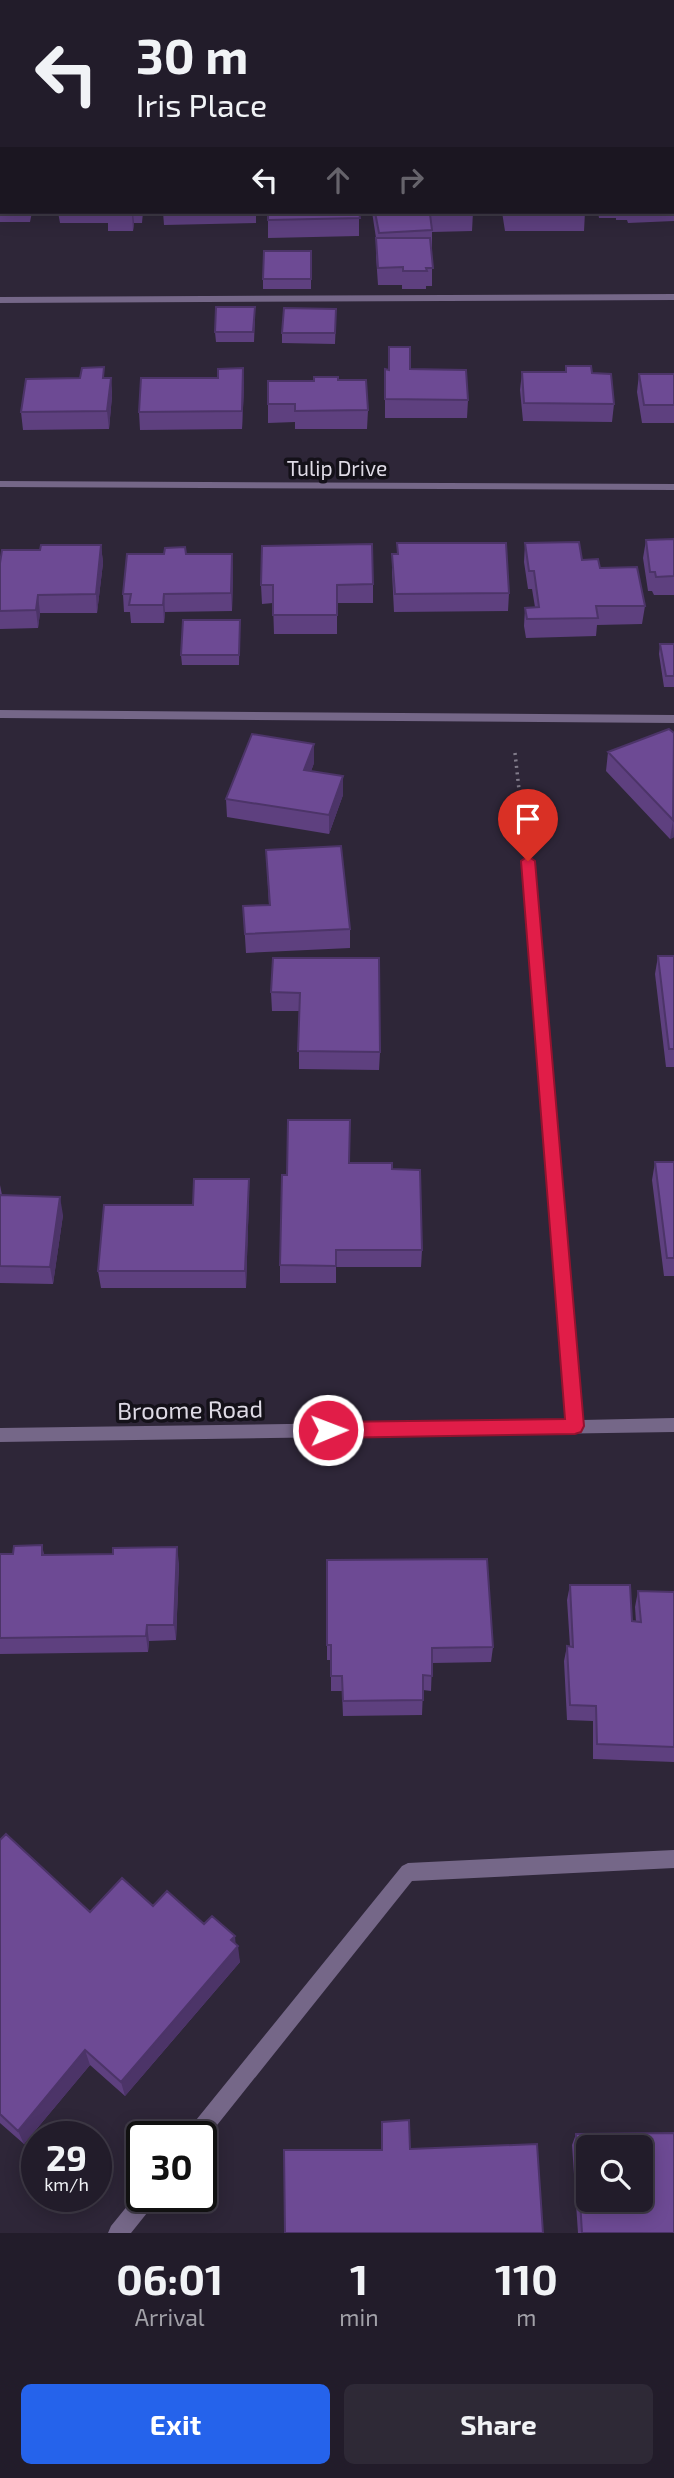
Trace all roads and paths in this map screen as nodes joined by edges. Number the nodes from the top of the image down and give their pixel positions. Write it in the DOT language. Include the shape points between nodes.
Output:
graph roads {
  1 [pos="674,297"];
  2 [pos="0,300"];
  3 [pos="0,484"];
  4 [pos="674,487"];
  5 [pos="0,714"];
  6 [pos="674,719"];
  7 [pos="515,753"];
  8 [pos="521,808"];
  9 [pos="528,861"];
  10 [pos="674,1425"];
  11 [pos="575,1426"];
  12 [pos="0,1435"];
  13 [pos="674,1859"];
  14 [pos="208,2121"];
  15 [pos="135,2212"];
  16 [pos="118,2233"];
  1 -- 2 [label="street"];
  3 -- 4 [label="street, Tulip Drive"];
  5 -- 6 [label="street"];
  7 -- 8 [label="path"];
  9 -- 11 [label="street"];
  10 -- 11 [label="street, Broome Road"];
  11 -- 12 [label="street, Broome Road"];
  13 -- 14 [label="street" via="408,1871"];
  15 -- 16 [label="street"];
}
